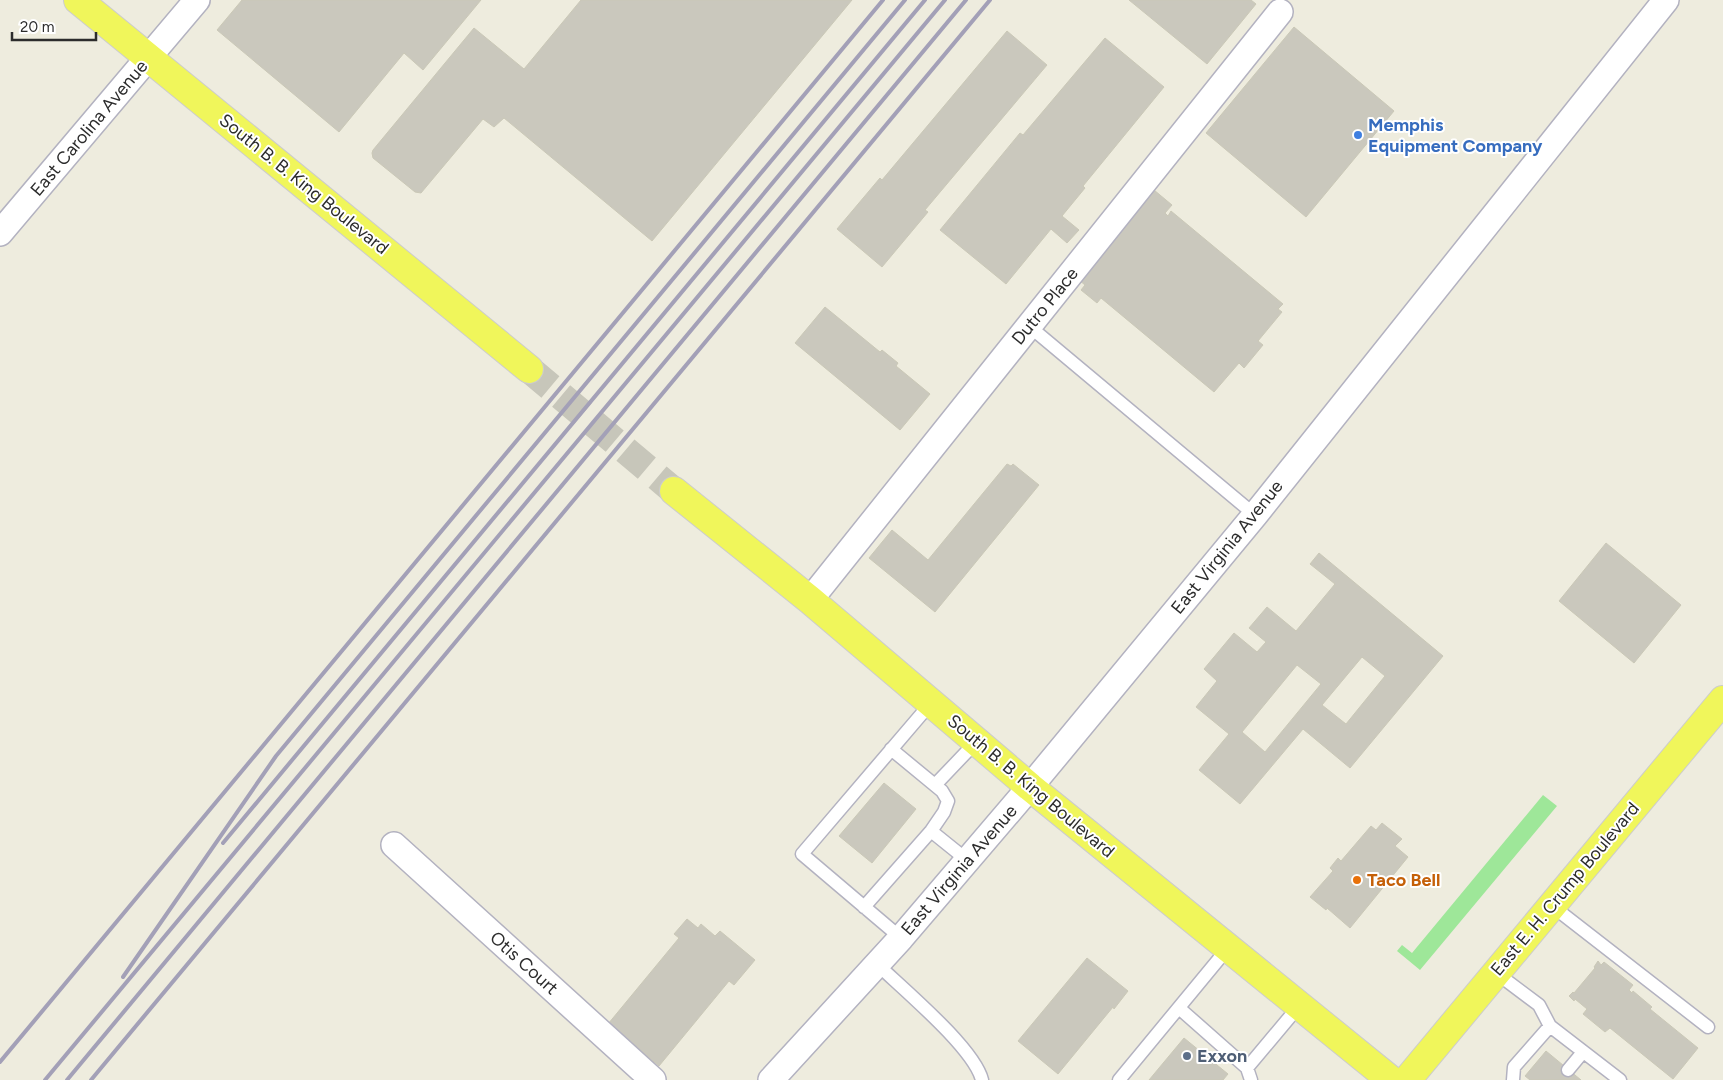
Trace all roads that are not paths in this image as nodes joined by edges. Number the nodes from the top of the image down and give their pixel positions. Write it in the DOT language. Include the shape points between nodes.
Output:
graph roads {
  1 [pos="78,0"];
  2 [pos="197,0"];
  3 [pos="1666,0"];
  4 [pos="1280,12"];
  5 [pos="148,59"];
  6 [pos="0,232"];
  7 [pos="1028,326"];
  8 [pos="529,369"];
  9 [pos="674,490"];
  10 [pos="1255,515"];
  11 [pos="810,600"];
  12 [pos="1723,700"];
  13 [pos="931,703"];
  14 [pos="976,741"];
  15 [pos="892,750"];
  16 [pos="935,785"];
  17 [pos="1030,787"];
  18 [pos="931,831"];
  19 [pos="394,845"];
  20 [pos="967,860"];
  21 [pos="1551,905"];
  22 [pos="864,907"];
  23 [pos="901,938"];
  24 [pos="1228,948"];
  25 [pos="877,964"];
  26 [pos="1495,972"];
  27 [pos="1299,1006"];
  28 [pos="1179,1008"];
  29 [pos="1550,1026"];
  30 [pos="1708,1027"];
  31 [pos="1584,1052"];
  32 [pos="1568,1070"];
  33 [pos="1249,1074"];
  34 [pos="1617,1079"];
  35 [pos="653,1080"];
  36 [pos="771,1080"];
  37 [pos="982,1080"];
  38 [pos="1119,1080"];
  39 [pos="1391,1080"];
  40 [pos="1407,1080"];
  41 [pos="1513,1080"];
  1 -- 5 [label="main road, South B. B. King Boulevard"];
  2 -- 5 [label="street, East Carolina Avenue"];
  3 -- 10 [label="street, East Virginia Avenue"];
  4 -- 7 [label="street, Dutro Place"];
  5 -- 6 [label="street, East Carolina Avenue"];
  5 -- 8 [label="main road, South B. B. King Boulevard"];
  7 -- 10 [label="lane"];
  7 -- 11 [label="street, Dutro Place"];
  9 -- 11 [label="main road, South B. B. King Boulevard"];
  10 -- 17 [label="street, East Virginia Avenue"];
  11 -- 13 [label="main road, South B. B. King Boulevard"];
  12 -- 21 [label="main road, East E. H. Crump Boulevard"];
  13 -- 14 [label="main road, South B. B. King Boulevard"];
  13 -- 15 [label="lane"];
  14 -- 16 [label="lane"];
  14 -- 17 [label="main road, South B. B. King Boulevard"];
  15 -- 16 [label="lane"];
  15 -- 22 [label="lane" via="802,854"];
  16 -- 18 [label="lane" via="948,801"];
  17 -- 20 [label="street, East Virginia Avenue"];
  17 -- 24 [label="main road, South B. B. King Boulevard"];
  18 -- 20 [label="lane"];
  18 -- 22 [label="lane"];
  19 -- 35 [label="street, Otis Court"];
  20 -- 23 [label="street, East Virginia Avenue"];
  21 -- 26 [label="main road, East E. H. Crump Boulevard"];
  21 -- 30 [label="lane"];
  22 -- 23 [label="lane"];
  23 -- 25 [label="street, East Virginia Avenue"];
  24 -- 27 [label="main road, South B. B. King Boulevard"];
  24 -- 28 [label="lane"];
  25 -- 36 [label="street, East Virginia Avenue"];
  25 -- 37 [label="lane" via="969,1054"];
  26 -- 29 [label="lane" via="1539,1005"];
  26 -- 40 [label="main road, East E. H. Crump Boulevard"];
  27 -- 33 [label="lane"];
  27 -- 39 [label="main road, South B. B. King Boulevard"];
  28 -- 33 [label="lane"];
  28 -- 38 [label="lane"];
  29 -- 31 [label="lane"];
  29 -- 41 [label="lane" via="1514,1067"];
  31 -- 32 [label="lane"];
  31 -- 34 [label="lane"];
}
